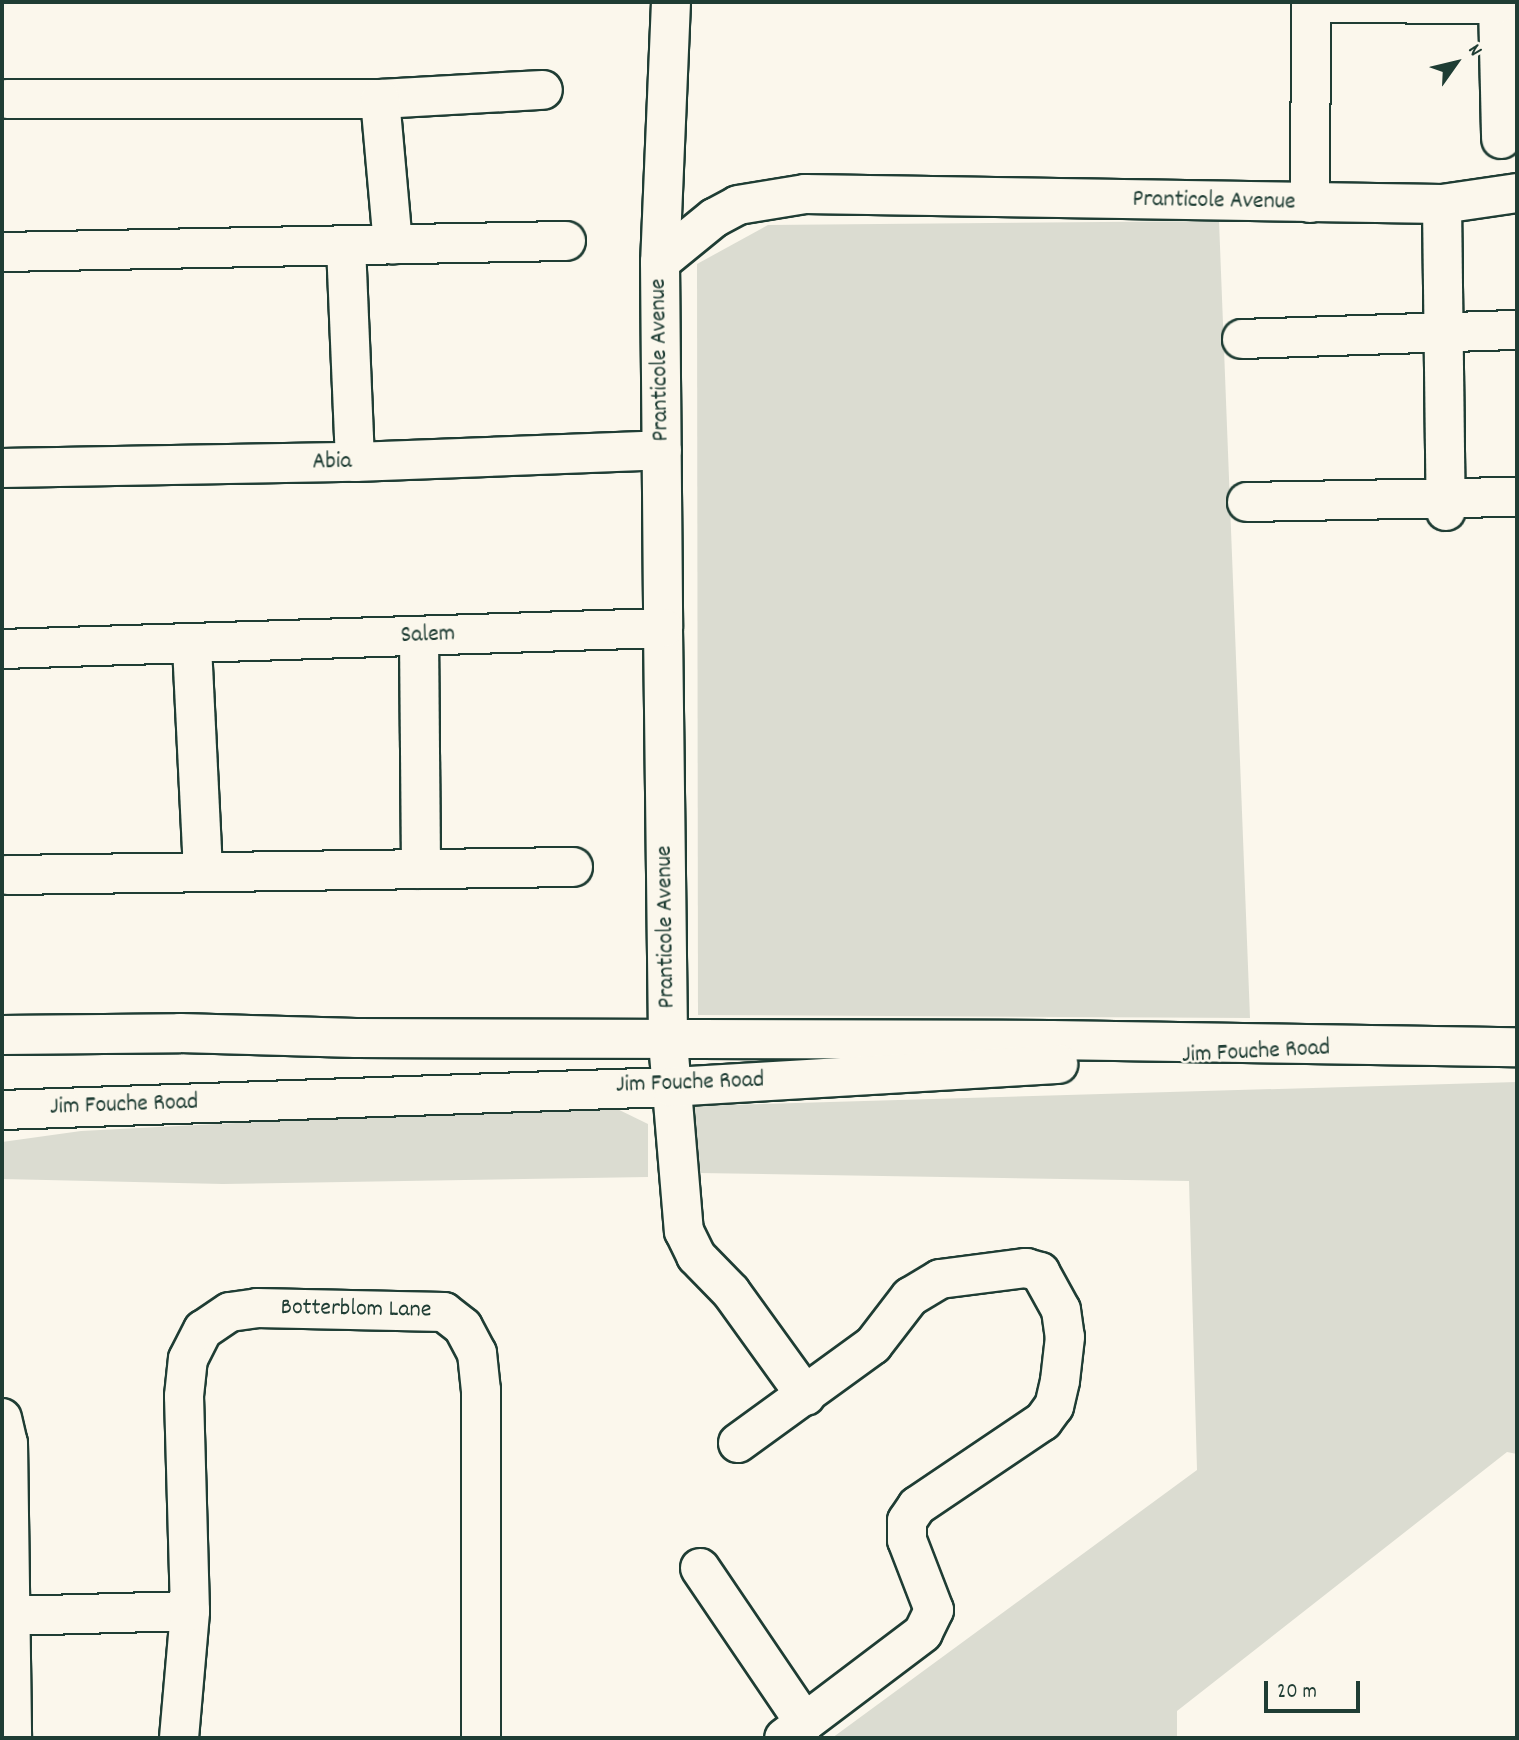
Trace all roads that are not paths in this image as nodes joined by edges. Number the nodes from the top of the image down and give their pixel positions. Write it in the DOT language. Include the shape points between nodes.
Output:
graph roads {
  1 [pos="671,2"];
  2 [pos="1311,2"];
  3 [pos="1498,3"];
  4 [pos="543,90"];
  5 [pos="6,99"];
  6 [pos="380,99"];
  7 [pos="1501,139"];
  8 [pos="1517,193"];
  9 [pos="1310,204"];
  10 [pos="1442,204"];
  11 [pos="566,241"];
  12 [pos="393,244"];
  13 [pos="346,246"];
  14 [pos="2,252"];
  15 [pos="660,262"];
  16 [pos="1517,330"];
  17 [pos="1443,332"];
  18 [pos="1242,339"];
  19 [pos="662,450"];
  20 [pos="355,462"];
  21 [pos="2,468"];
  22 [pos="1517,497"];
  23 [pos="1247,502"];
  24 [pos="1446,506"];
  25 [pos="663,628"];
  26 [pos="419,636"];
  27 [pos="192,646"];
  28 [pos="2,649"];
  29 [pos="573,867"];
  30 [pos="421,869"];
  31 [pos="203,872"];
  32 [pos="6,875"];
  33 [pos="2,1035"];
  34 [pos="668,1042"];
  35 [pos="1378,1047"];
  36 [pos="1517,1047"];
  37 [pos="671,1087"];
  38 [pos="2,1110"];
  39 [pos="806,1396"];
  40 [pos="5,1431"];
  41 [pos="738,1444"];
  42 [pos="700,1568"];
  43 [pos="190,1611"];
  44 [pos="10,1616"];
  45 [pos="794,1730"];
  46 [pos="12,1738"];
  47 [pos="179,1738"];
  48 [pos="481,1738"];
  1 -- 15 [label="street"];
  2 -- 3 [label="street"];
  2 -- 9 [label="street"];
  3 -- 7 [label="street"];
  4 -- 6 [label="street"];
  5 -- 6 [label="street"];
  6 -- 12 [label="street"];
  8 -- 10 [label="street, Pranticole Avenue"];
  9 -- 10 [label="street, Pranticole Avenue"];
  9 -- 15 [label="street, Pranticole Avenue" via="805,194 738,205 714,218"];
  10 -- 17 [label="street"];
  11 -- 12 [label="street"];
  12 -- 13 [label="street"];
  13 -- 14 [label="street"];
  13 -- 20 [label="street"];
  15 -- 19 [label="street, Pranticole Avenue"];
  16 -- 17 [label="street"];
  17 -- 18 [label="street"];
  17 -- 24 [label="street"];
  19 -- 20 [label="street, Abia"];
  19 -- 25 [label="street, Pranticole Avenue"];
  20 -- 21 [label="street, Abia"];
  22 -- 24 [label="street"];
  23 -- 24 [label="street"];
  25 -- 26 [label="street, Salem"];
  25 -- 34 [label="street, Pranticole Avenue"];
  26 -- 27 [label="street, Salem"];
  26 -- 30 [label="street"];
  27 -- 28 [label="street, Salem"];
  27 -- 31 [label="street"];
  29 -- 30 [label="street"];
  30 -- 31 [label="street"];
  31 -- 32 [label="street"];
  33 -- 34 [label="street, Jim Fouche Road" via="180,1033"];
  34 -- 35 [label="street, Jim Fouche Road" via="1051,1040"];
  34 -- 37 [label="street, Pranticole Avenue"];
  35 -- 36 [label="street, Jim Fouche Road"];
  35 -- 37 [label="street, Jim Fouche Road"];
  37 -- 38 [label="street, Jim Fouche Road"];
  37 -- 39 [label="street, Pranticole Avenue" via="689,1244 731,1292"];
  39 -- 41 [label="street"];
  39 -- 45 [label="street" via="873,1345 910,1297 940,1279 1026,1268 1040,1272 1061,1310 1065,1337 1060,1381 1054,1406 1044,1421 917,1506 907,1521 910,1550 929,1588 934,1610 923,1633"];
  40 -- 44 [label="street"];
  42 -- 45 [label="street"];
  43 -- 44 [label="street"];
  43 -- 47 [label="street, Botterblom Lane"];
  43 -- 48 [label="street, Botterblom Lane" via="184,1396 188,1359 203,1330 230,1312 257,1308 444,1312 463,1327 477,1353 481,1390"];
  44 -- 46 [label="street"];
}
